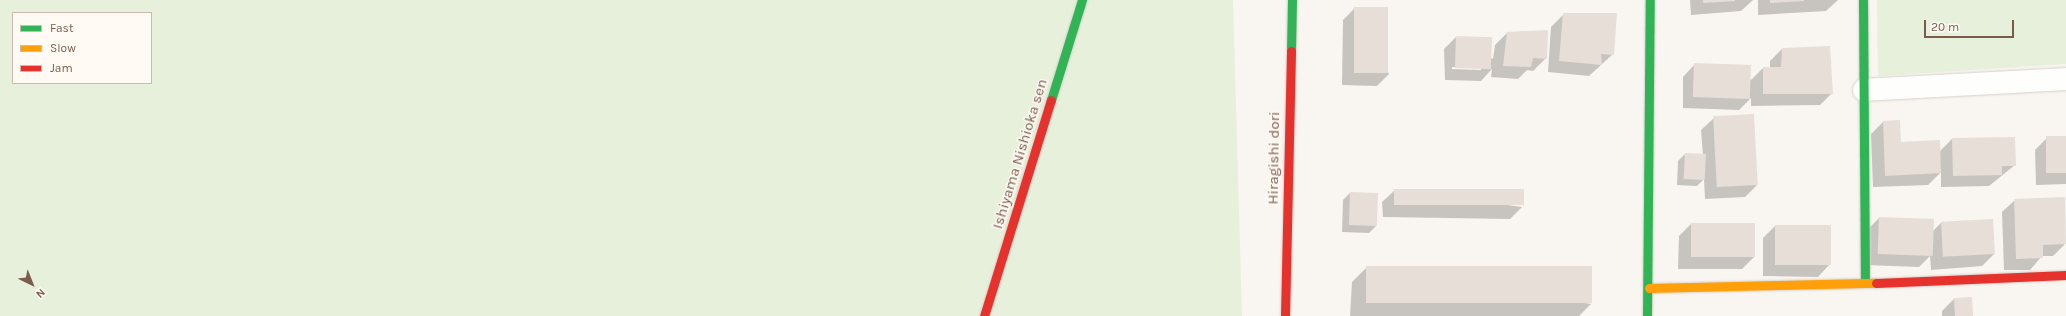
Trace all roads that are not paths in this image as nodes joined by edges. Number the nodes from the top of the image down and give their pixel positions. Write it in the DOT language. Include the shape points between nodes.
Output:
graph roads {
  1 [pos="1082,0"];
  2 [pos="1292,0"];
  3 [pos="1650,0"];
  4 [pos="1863,0"];
  5 [pos="2066,80"];
  6 [pos="1864,90"];
  7 [pos="2066,275"];
  8 [pos="1865,283"];
  9 [pos="1649,288"];
  10 [pos="984,316"];
  11 [pos="1285,316"];
  12 [pos="1647,316"];
  1 -- 10 [label="street, Ishiyama Nishioka sen"];
  2 -- 11 [label="street, Hiragishi dori"];
  3 -- 9 [label="street"];
  4 -- 6 [label="street"];
  5 -- 6 [label="street"];
  6 -- 8 [label="street"];
  7 -- 8 [label="street"];
  8 -- 9 [label="street"];
  9 -- 12 [label="street"];
}
